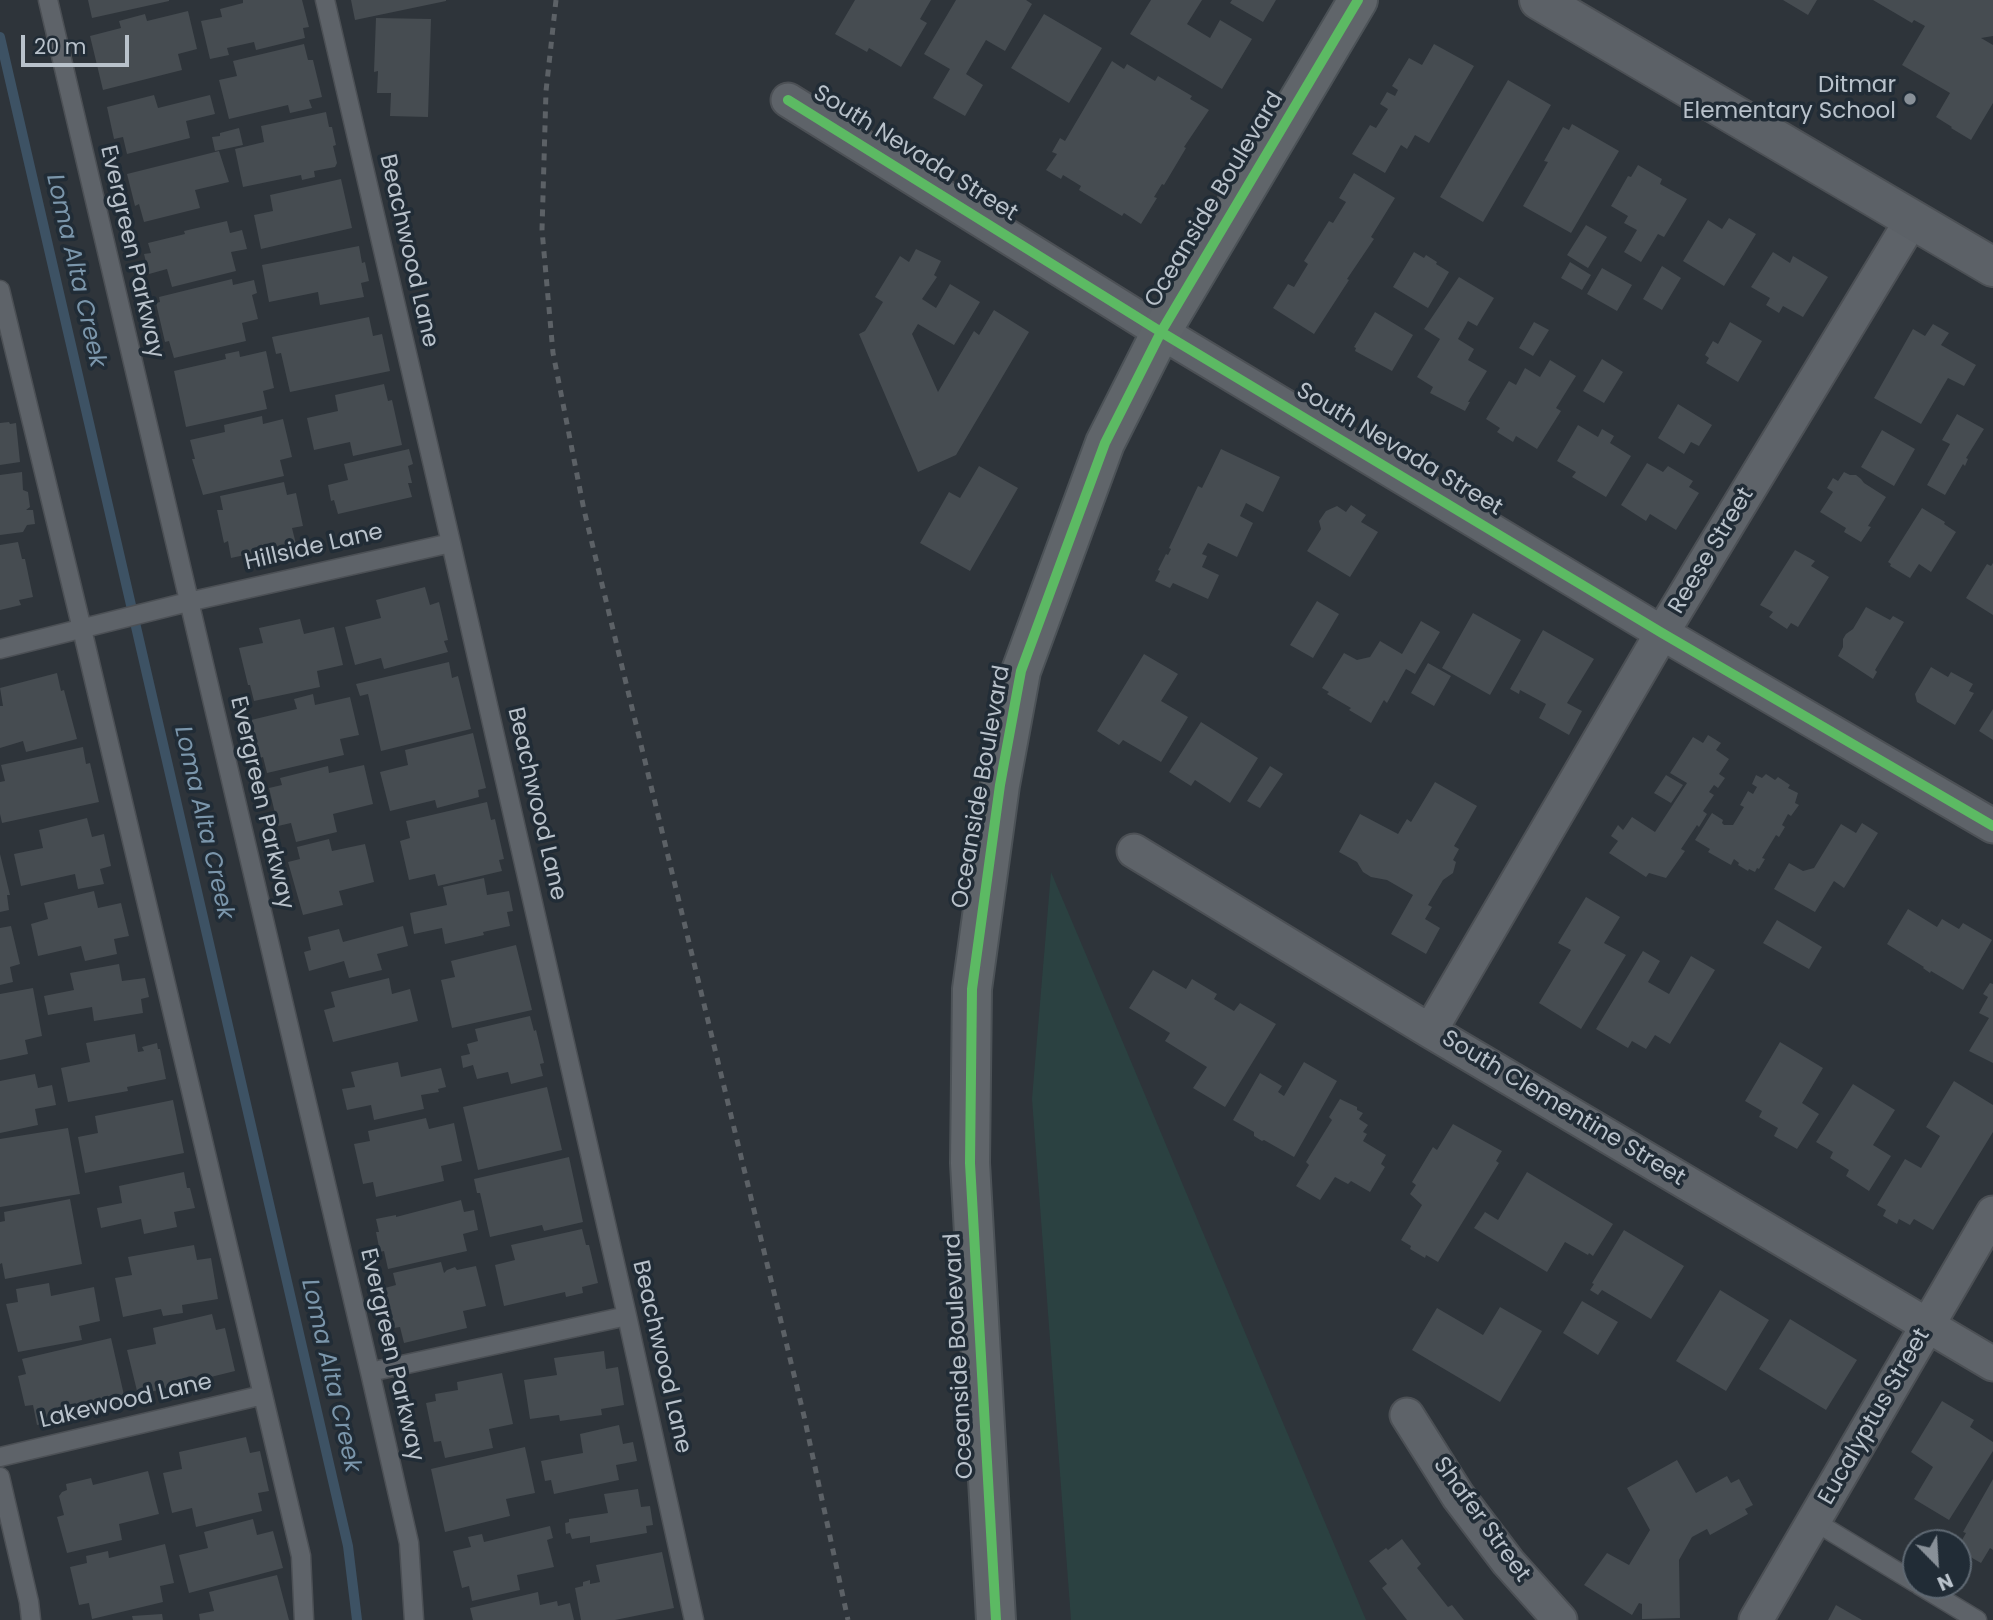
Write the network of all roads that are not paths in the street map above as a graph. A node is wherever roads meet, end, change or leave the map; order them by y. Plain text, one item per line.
1 (48, 0) edge
2 (325, 0) edge
3 (1358, 0) edge
4 (1539, 0) edge
5 (788, 100) dead end
6 (1913, 218) junction
7 (1993, 267) edge
8 (0, 290) edge
9 (1161, 332) junction
10 (451, 543) junction
11 (188, 602) junction
12 (82, 629) junction
13 (1662, 633) junction
14 (0, 649) edge
15 (1993, 827) edge
16 (1134, 851) dead end
17 (1430, 1031) junction
18 (1993, 1213) edge
19 (627, 1316) junction
20 (1928, 1325) junction
21 (1993, 1364) edge
22 (370, 1372) junction
23 (262, 1395) junction
24 (1407, 1415) dead end
25 (0, 1457) edge
26 (0, 1478) edge
27 (1814, 1521) junction
28 (1902, 1574) edge
29 (1943, 1599) edge
30 (31, 1620) edge
31 (304, 1620) edge
32 (414, 1620) edge
33 (694, 1620) edge
34 (996, 1620) edge
35 (1560, 1620) edge
36 (1756, 1620) edge
37 (1977, 1620) edge

1 - 11 lane, Evergreen Parkway
2 - 10 lane, Beachwood Lane
3 - 9 main road, Oceanside Boulevard
4 - 6 street
5 - 9 street, South Nevada Street
6 - 7 street
6 - 13 street, Reese Street
8 - 12 lane
9 - 13 street, South Nevada Street
9 - 34 main road, Oceanside Boulevard
10 - 11 lane, Hillside Lane
10 - 19 lane, Beachwood Lane
11 - 12 lane, Hillside Lane
11 - 22 lane, Evergreen Parkway
12 - 14 lane
12 - 23 lane
13 - 15 street, South Nevada Street
13 - 17 street, Reese Street
16 - 17 street, South Clementine Street
17 - 20 street, South Clementine Street
18 - 20 street, Eucalyptus Street
19 - 22 lane
19 - 33 lane, Beachwood Lane
20 - 21 street, South Clementine Street
20 - 27 street, Eucalyptus Street
22 - 32 lane, Evergreen Parkway
23 - 25 lane, Lakewood Lane
23 - 31 lane
24 - 35 street, Shafer Street
26 - 30 lane
27 - 28 lane
27 - 36 street, Eucalyptus Street
29 - 37 lane

